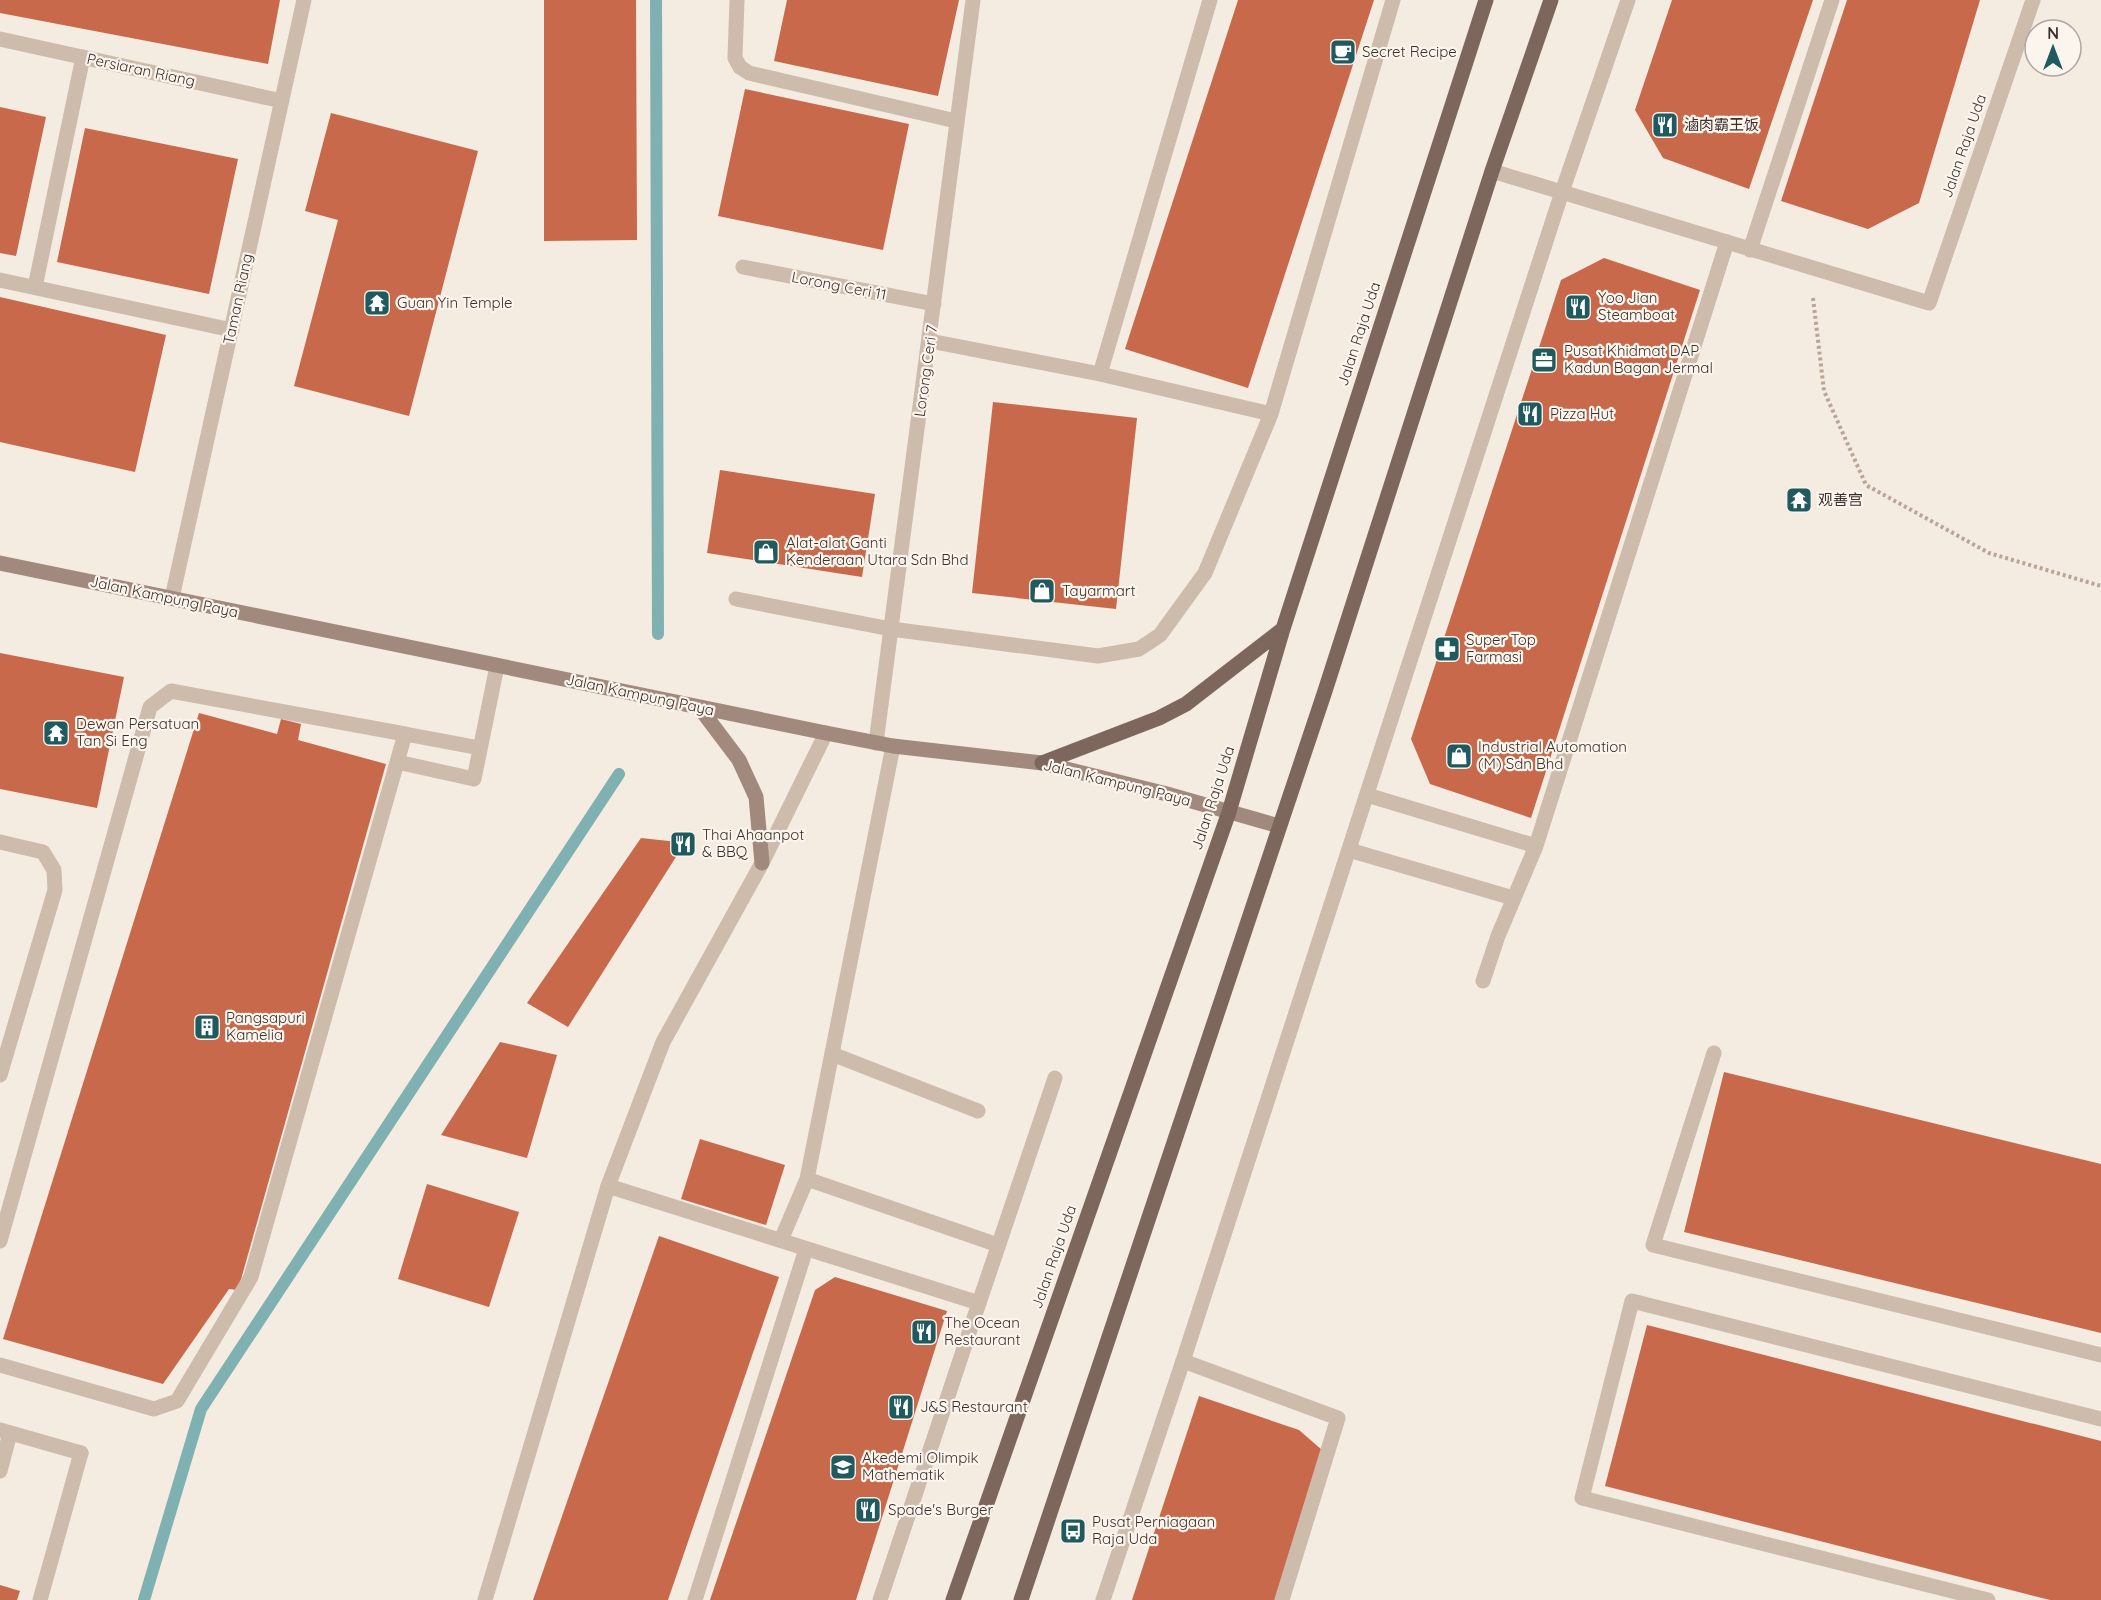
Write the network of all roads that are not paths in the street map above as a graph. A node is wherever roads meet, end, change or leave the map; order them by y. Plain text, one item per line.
1 (304, 0) edge
2 (737, 0) edge
3 (973, 0) edge
4 (1210, 0) edge
5 (1393, 0) edge
6 (1486, 0) edge
7 (1551, 0) edge
8 (1628, 0) edge
9 (1832, 0) edge
10 (2033, 0) edge
11 (0, 39) edge
12 (83, 57) junction
13 (282, 101) junction
14 (956, 121) junction
15 (1492, 171) junction
16 (1562, 192) junction
17 (1728, 242) junction
18 (1750, 250) junction
19 (743, 267) dead end
20 (0, 280) edge
21 (35, 287) junction
22 (934, 304) junction
23 (232, 330) junction
24 (930, 341) junction
25 (1100, 374) junction
26 (1271, 414) junction
27 (0, 563) edge
28 (172, 598) junction
29 (736, 599) dead end
30 (891, 629) junction
31 (1282, 629) junction
32 (497, 666) junction
33 (699, 707) junction
34 (405, 734) junction
35 (826, 734) junction
36 (876, 743) junction
37 (893, 746) junction
38 (480, 748) junction
39 (397, 762) junction
40 (1042, 763) junction
41 (1367, 795) junction
42 (1229, 812) junction
43 (1279, 826) junction
44 (0, 842) edge
45 (1536, 846) junction
46 (1349, 850) junction
47 (762, 863) junction
48 (1514, 898) junction
49 (1483, 981) dead end
50 (1714, 1053) dead end
51 (832, 1054) junction
52 (0, 1075) edge
53 (1055, 1078) dead end
54 (978, 1111) dead end
55 (807, 1179) junction
56 (608, 1186) junction
57 (781, 1240) junction
58 (0, 1241) edge
59 (998, 1245) junction
60 (806, 1249) junction
61 (979, 1303) junction
62 (2101, 1355) edge
63 (1183, 1361) junction
64 (0, 1365) edge
65 (2101, 1419) edge
66 (5, 1431) edge
67 (0, 1470) edge
68 (40, 1600) edge
69 (485, 1600) edge
70 (695, 1600) edge
71 (880, 1600) edge
72 (954, 1600) edge
73 (1021, 1600) edge
74 (1103, 1600) edge
75 (1282, 1600) edge
76 (1988, 1600) edge

1 - 13 street, Taman Riang
2 - 14 street
3 - 14 street, Lorong Ceri 7
4 - 25 street
5 - 26 street
6 - 31 main road, Jalan Raja Uda
7 - 15 main road
8 - 16 street
9 - 18 street
10 - 18 street, Jalan Raja Uda
11 - 12 street, Persiaran Riang
12 - 13 street, Persiaran Riang
12 - 21 street
13 - 23 street, Taman Riang
14 - 22 street, Lorong Ceri 7
15 - 16 street
15 - 43 main road
16 - 17 street
16 - 41 street
17 - 18 street
17 - 45 street
19 - 22 street, Lorong Ceri 11
20 - 21 street
21 - 23 street
22 - 24 street, Lorong Ceri 7
23 - 28 street, Taman Riang
24 - 25 street
24 - 30 street, Lorong Ceri 7
25 - 26 street
26 - 30 street
27 - 28 street, Jalan Kampung Paya
28 - 32 street, Jalan Kampung Paya
29 - 30 street
30 - 36 street, Lorong Ceri 7
31 - 40 main road
31 - 42 main road, Jalan Raja Uda
32 - 33 street, Jalan Kampung Paya
32 - 38 street
33 - 35 street, Jalan Kampung Paya
33 - 47 street
34 - 38 street
34 - 39 street
34 - 58 street
35 - 36 street, Jalan Kampung Paya
35 - 47 street
36 - 37 street, Jalan Kampung Paya
37 - 40 street, Jalan Kampung Paya
37 - 51 street
38 - 39 street
39 - 64 street
40 - 42 street, Jalan Kampung Paya
41 - 45 street
41 - 46 street
42 - 43 street, Jalan Kampung Paya
42 - 72 main road, Jalan Raja Uda
43 - 73 main road
44 - 52 street
45 - 48 street
46 - 48 street
46 - 63 street
47 - 56 street
48 - 49 street
50 - 62 street
51 - 54 street
51 - 55 street
53 - 59 street
55 - 57 street
55 - 59 street
56 - 57 street
56 - 69 street
57 - 60 street
59 - 61 street
60 - 61 street
60 - 70 street
61 - 71 street
63 - 74 street
63 - 75 street
65 - 76 street
66 - 67 street
66 - 68 street

